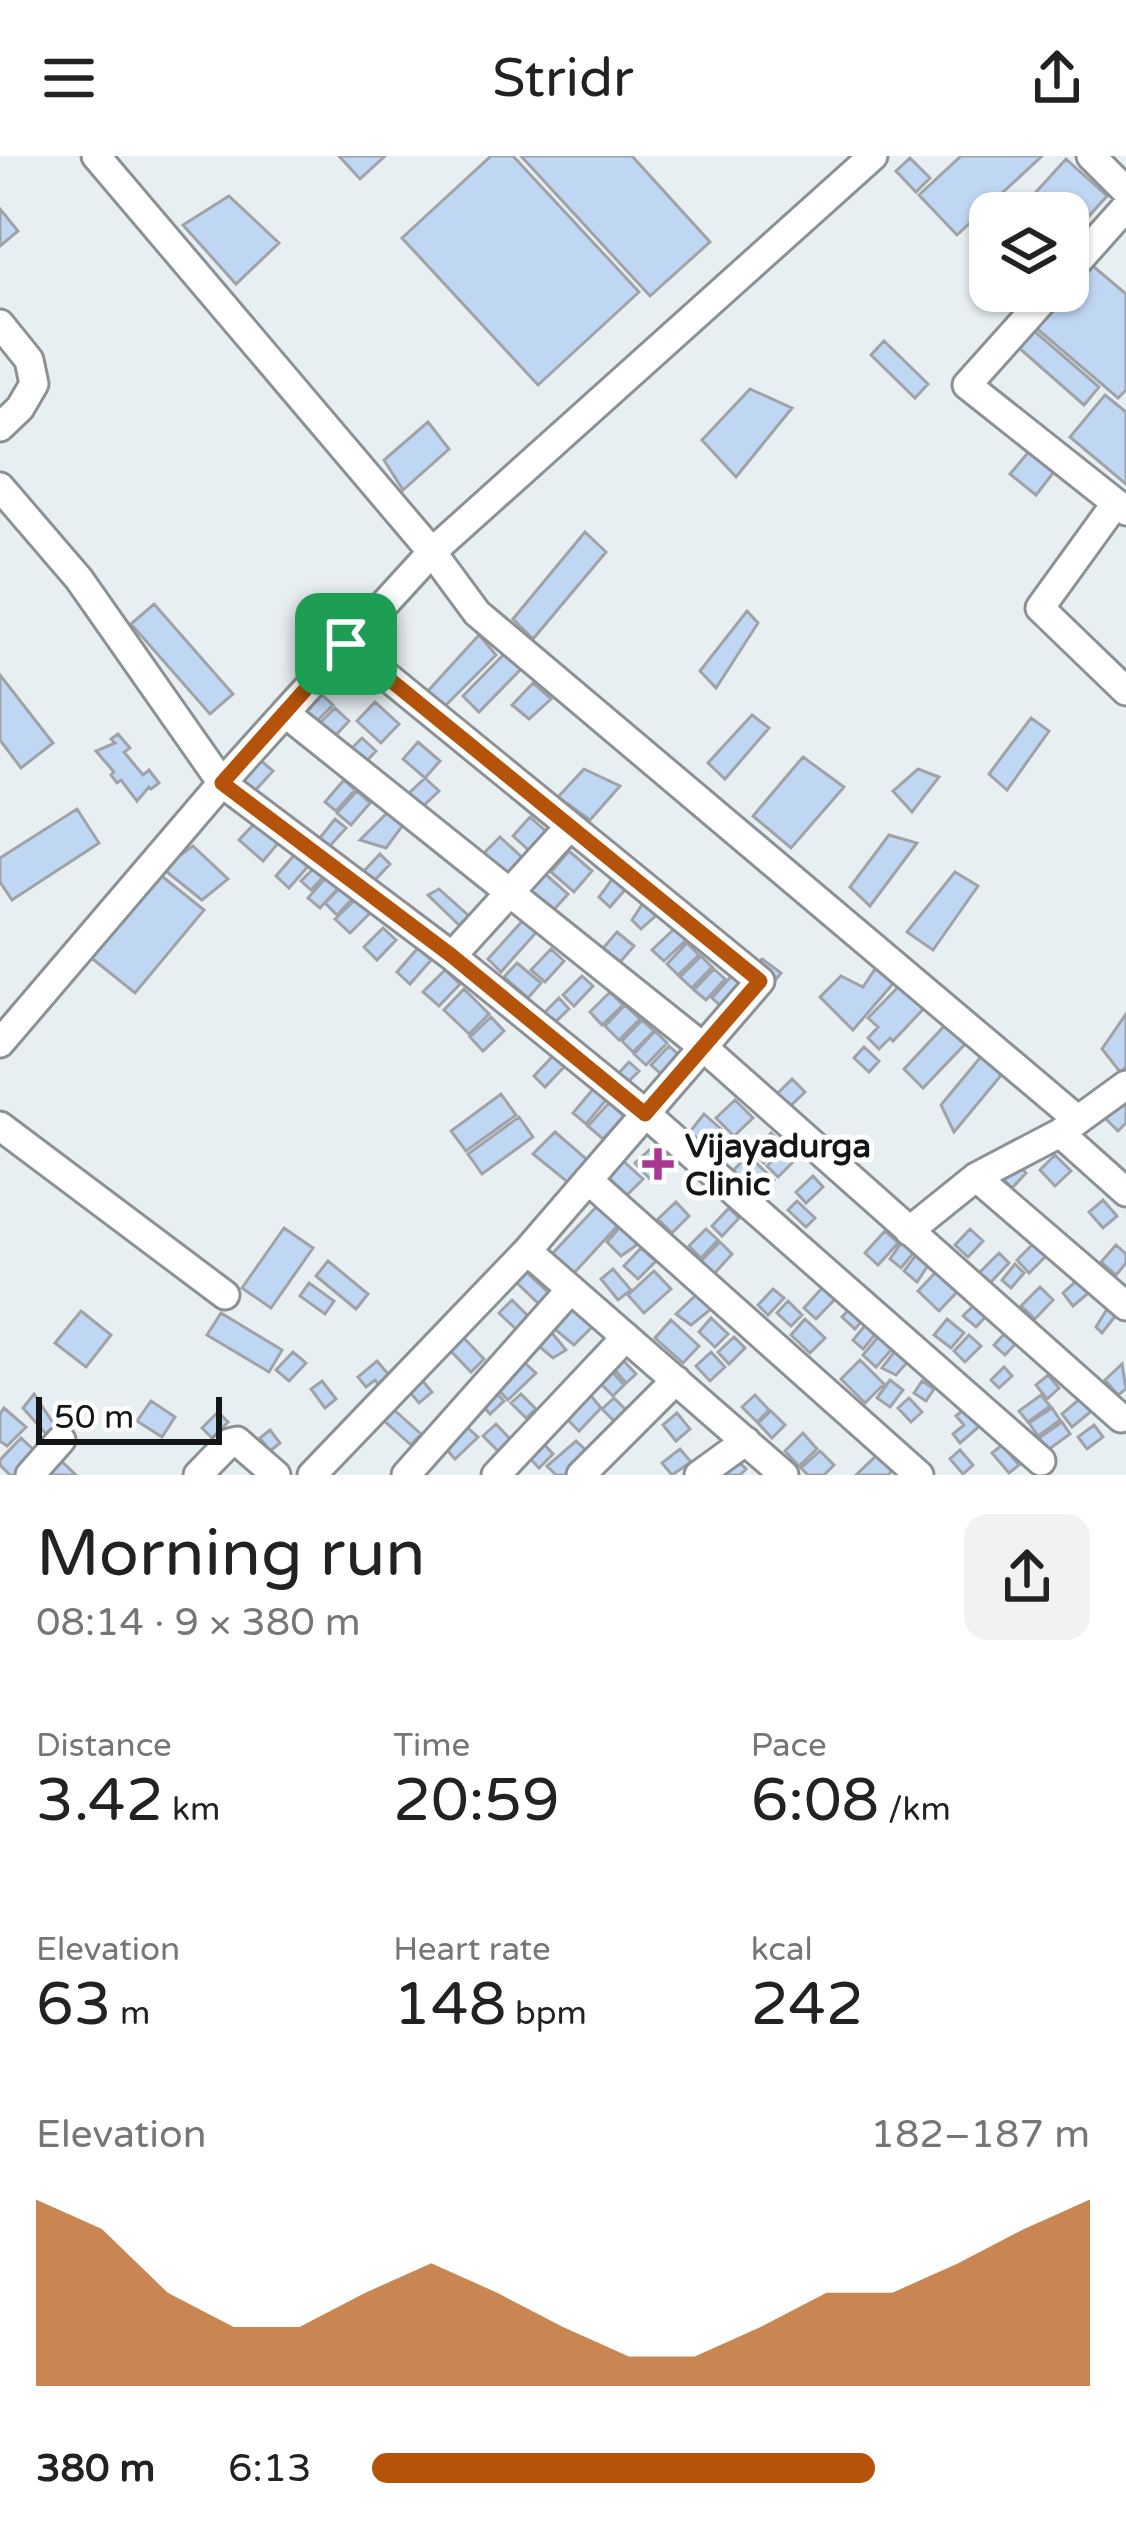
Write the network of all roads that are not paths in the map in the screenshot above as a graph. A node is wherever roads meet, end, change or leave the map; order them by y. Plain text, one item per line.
1 (95, 156) edge
2 (873, 156) edge
3 (1091, 156) edge
4 (1126, 191) edge
5 (1126, 207) edge
6 (1089, 248) edge
7 (1032, 312) edge
8 (0, 324) edge
9 (0, 427) edge
10 (0, 487) edge
11 (1121, 507) edge
12 (432, 551) junction
13 (346, 644) junction
14 (1126, 691) edge
15 (285, 713) junction
16 (222, 783) junction
17 (570, 826) junction
18 (510, 892) junction
19 (452, 956) junction
20 (0, 1042) edge
21 (704, 1047) junction
22 (1126, 1085) edge
23 (645, 1114) junction
24 (0, 1126) edge
25 (1069, 1127) junction
26 (976, 1177) junction
27 (588, 1180) junction
28 (1126, 1192) edge
29 (909, 1232) junction
30 (527, 1251) junction
31 (572, 1289) junction
32 (224, 1295) dead end
33 (1126, 1306) edge
34 (626, 1337) junction
35 (676, 1380) junction
36 (1121, 1418) dead end
37 (61, 1440) dead end
38 (746, 1441) junction
39 (1041, 1461) dead end
40 (30, 1475) edge
41 (198, 1475) edge
42 (277, 1475) edge
43 (312, 1475) edge
44 (406, 1475) edge
45 (496, 1475) edge
46 (581, 1475) edge
47 (699, 1475) edge
48 (784, 1475) edge
49 (919, 1475) edge

1 - 12 street
2 - 12 street
3 - 4 street
5 - 6 street
7 - 11 street
8 - 9 street
10 - 16 street
11 - 14 street
12 - 13 street
12 - 25 street
13 - 15 street
13 - 17 street
15 - 16 street
15 - 18 street
16 - 19 street
16 - 20 street
17 - 18 street
17 - 21 street
18 - 19 street
18 - 21 street
19 - 23 street
21 - 23 street
21 - 29 street
22 - 25 street
23 - 27 street
23 - 39 street
24 - 32 street
25 - 26 street
25 - 28 street
26 - 29 street
26 - 33 street
27 - 30 street
27 - 49 street
29 - 36 street
30 - 31 street
30 - 43 street
31 - 34 street
31 - 44 street
34 - 35 street
34 - 45 street
35 - 38 street
35 - 46 street
37 - 40 street
38 - 47 street
38 - 48 street
41 - 42 street

